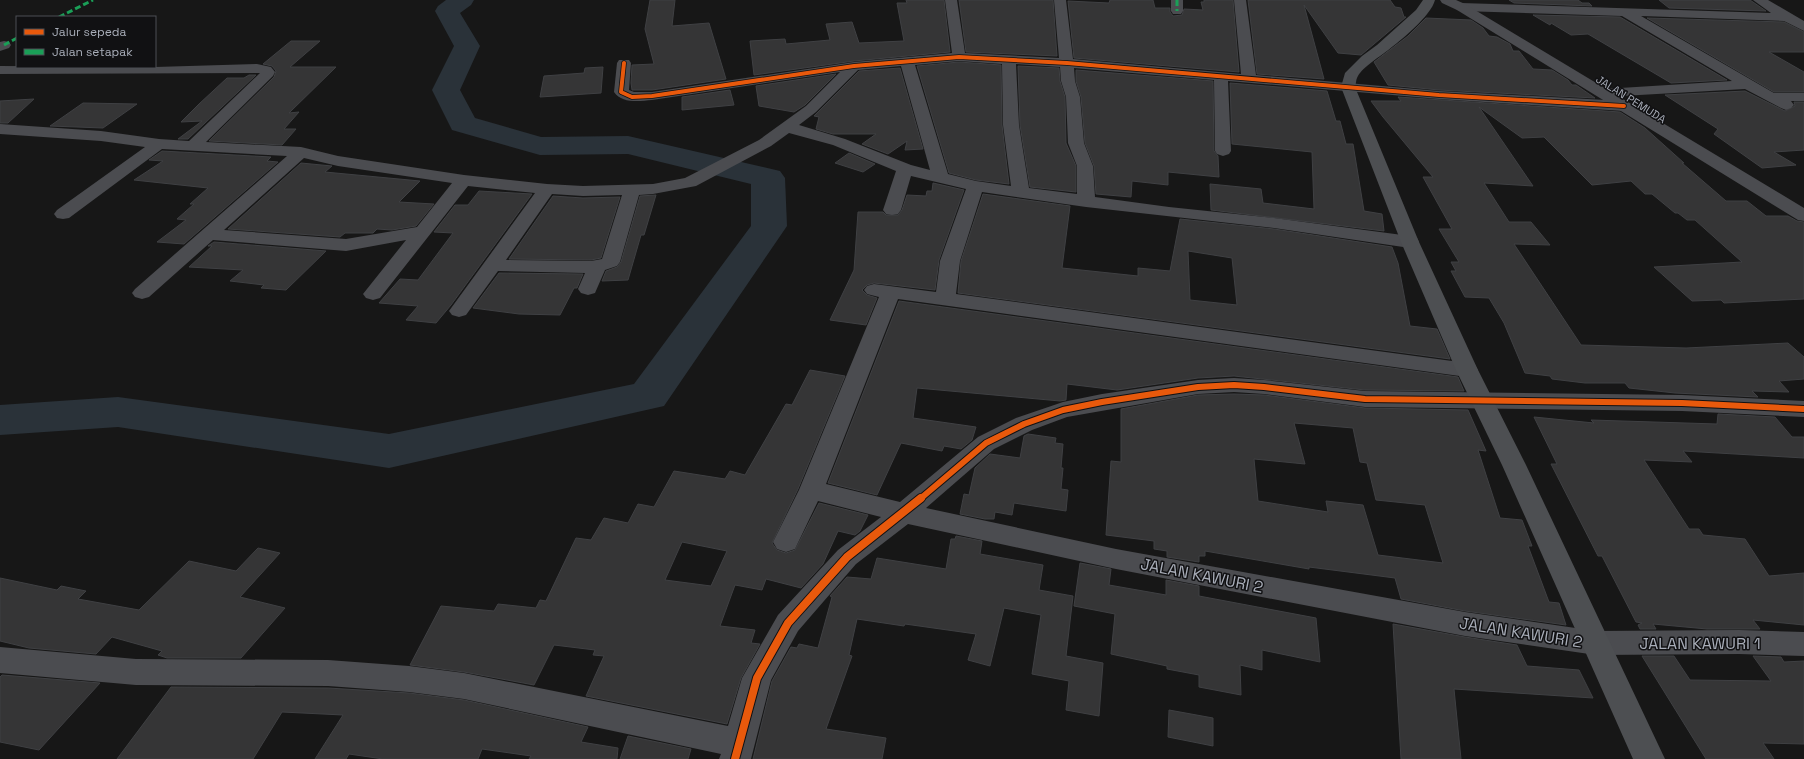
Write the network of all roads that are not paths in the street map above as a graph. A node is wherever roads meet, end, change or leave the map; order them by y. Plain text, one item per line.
1 (951, 0) edge
2 (1060, 0) edge
3 (1240, 0) edge
4 (1429, 0) edge
5 (1446, 0) edge
6 (1608, 0) edge
7 (1759, 0) edge
8 (1461, 7) junction
9 (1624, 12) junction
10 (1788, 17) junction
11 (1804, 27) edge
12 (959, 57) junction
13 (1009, 59) junction
14 (907, 61) junction
15 (624, 63) dead end
16 (1067, 63) junction
17 (854, 66) junction
18 (0, 70) edge
19 (1221, 76) junction
20 (1249, 78) junction
21 (1748, 84) junction
22 (1348, 87) junction
23 (1604, 93) junction
24 (1772, 97) junction
25 (1804, 97) edge
26 (1786, 105) dead end
27 (1624, 106) junction
28 (787, 127) junction
29 (0, 129) edge
30 (159, 144) junction
31 (193, 146) junction
32 (1223, 151) dead end
33 (301, 152) junction
34 (905, 170) junction
35 (940, 177) junction
36 (464, 180) junction
37 (976, 186) junction
38 (547, 189) junction
39 (632, 190) junction
40 (1021, 192) junction
41 (1086, 202) junction
42 (892, 210) dead end
43 (63, 214) dead end
44 (1804, 216) edge
45 (422, 232) junction
46 (207, 234) junction
47 (1410, 242) junction
48 (492, 265) junction
49 (597, 266) junction
50 (588, 289) dead end
51 (142, 293) dead end
52 (373, 294) dead end
53 (945, 299) junction
54 (459, 310) dead end
55 (1467, 370) junction
56 (1483, 401) junction
57 (1804, 409) edge
58 (811, 490) junction
59 (904, 513) junction
60 (786, 542) dead end
61 (1596, 643) junction
62 (1804, 644) edge
63 (0, 660) edge
64 (737, 751) edge
65 (1649, 759) edge

1 - 12 street
2 - 16 street
3 - 20 street
4 - 22 main road
5 - 8 street, JALAN PEMUDA
6 - 9 street
7 - 10 street
8 - 9 street
8 - 23 street, JALAN PEMUDA
9 - 10 street
9 - 21 street
10 - 11 street
12 - 13 street
12 - 14 street
13 - 16 street
13 - 40 street
14 - 17 street
14 - 35 street
15 - 17 street
16 - 19 street
16 - 41 street
17 - 28 street
18 - 31 street
19 - 20 street
19 - 32 street
20 - 22 street
21 - 23 street
21 - 24 street
22 - 27 street
22 - 47 main road
23 - 27 street, JALAN PEMUDA
24 - 25 street
24 - 26 street
27 - 44 street, JALAN PEMUDA
28 - 34 street
28 - 39 street
29 - 30 street
30 - 31 street
30 - 43 street
31 - 33 street
33 - 36 street
33 - 46 street
34 - 35 street
34 - 42 street
35 - 37 street
36 - 38 street
36 - 45 street
37 - 40 street
37 - 53 street
38 - 39 street
38 - 48 street
39 - 49 street
40 - 41 street
41 - 47 street
45 - 46 street
45 - 52 street
46 - 51 street
47 - 55 main road
48 - 49 street
48 - 54 street
49 - 50 street
53 - 55 street
53 - 58 street
55 - 56 main road
56 - 57 street
56 - 59 street
56 - 61 main road
58 - 59 street, JALAN KAWURI 2
58 - 60 street
59 - 61 street, JALAN KAWURI 2
59 - 64 street
61 - 62 street, JALAN KAWURI 1
61 - 65 main road
63 - 64 street

